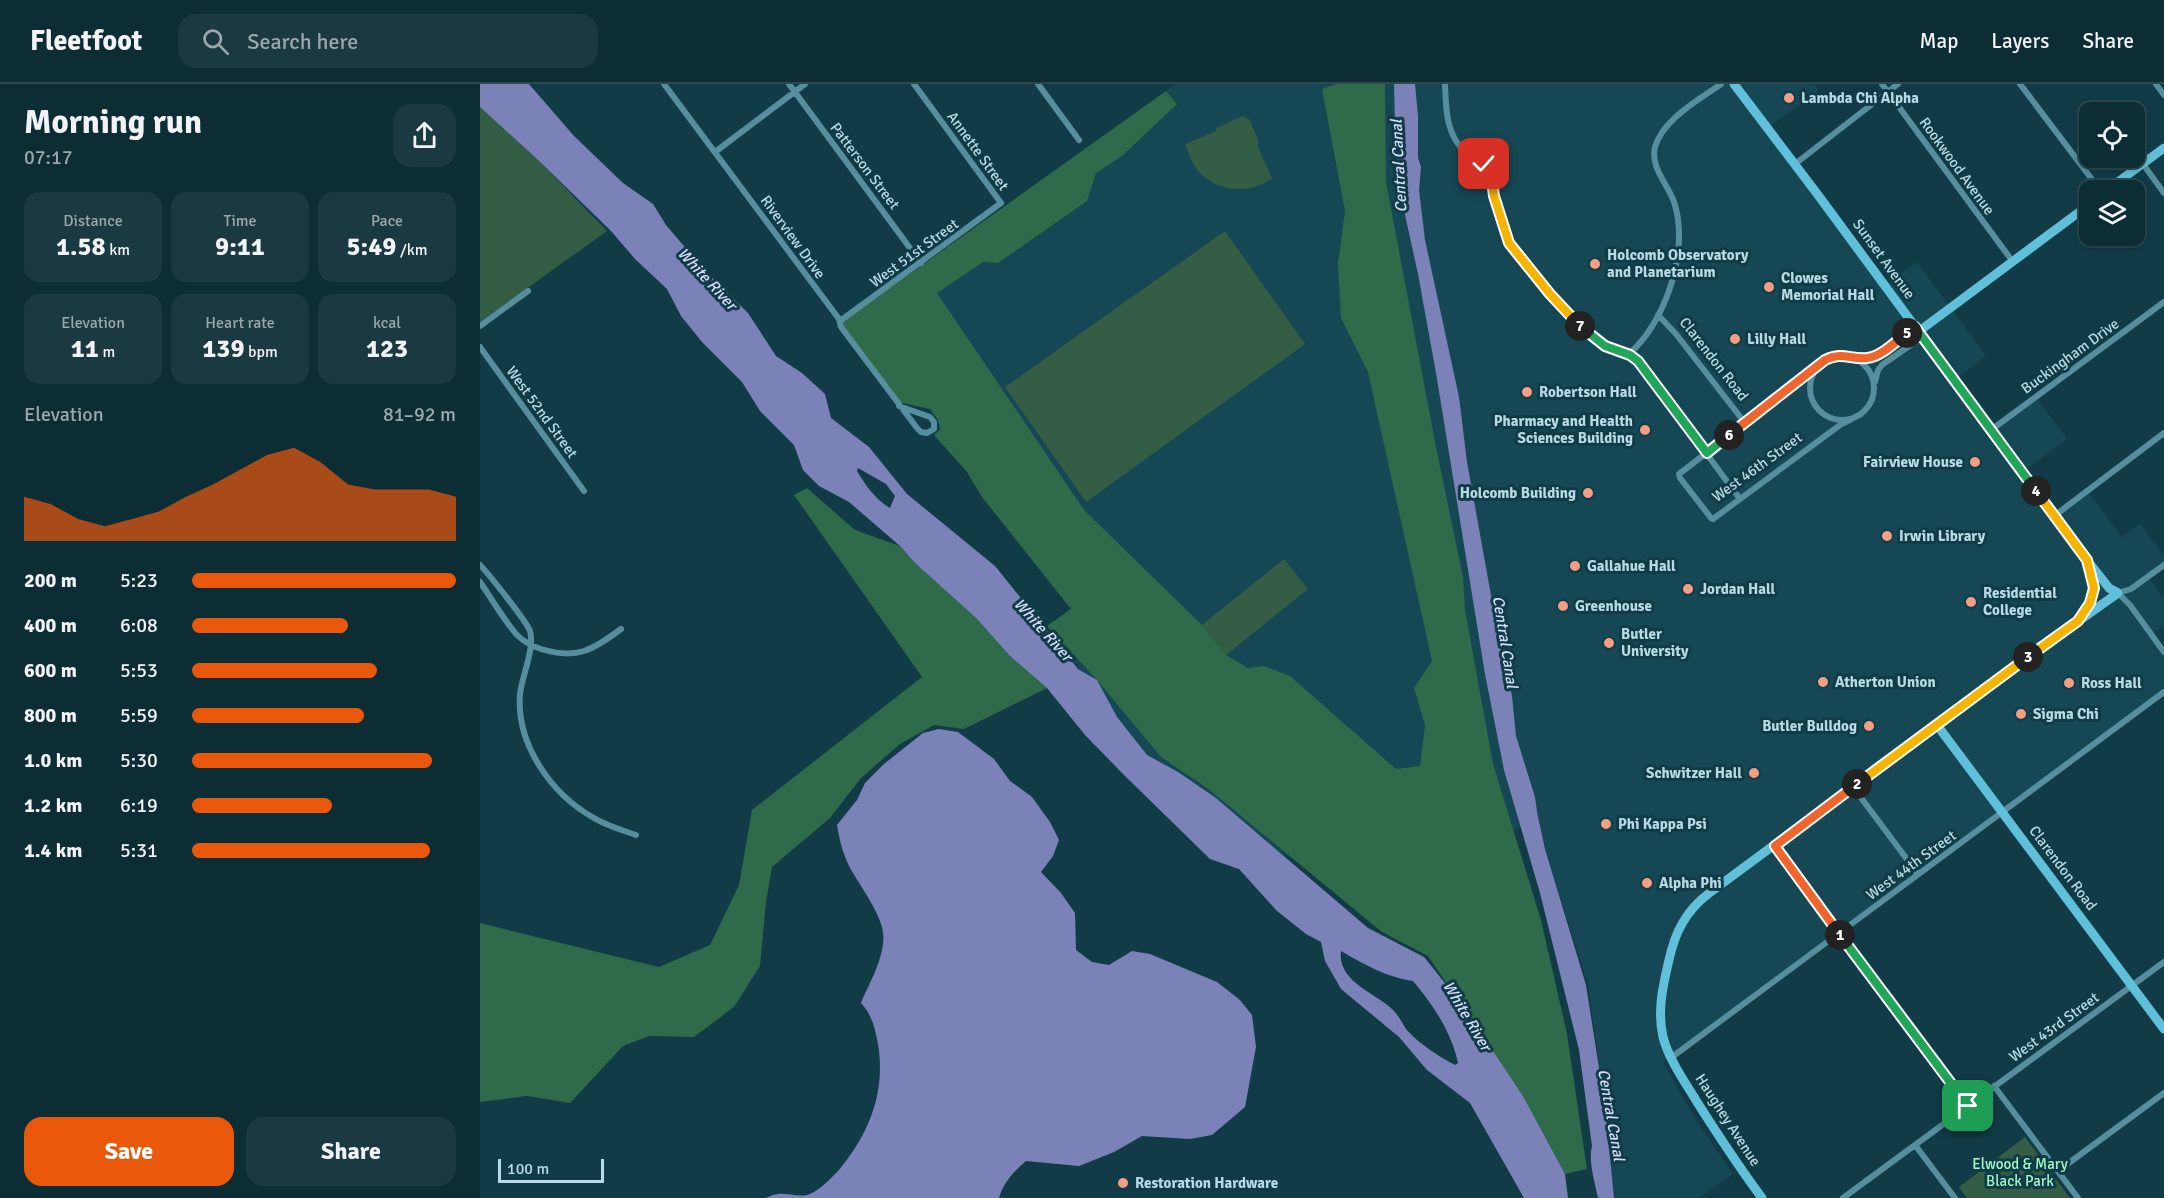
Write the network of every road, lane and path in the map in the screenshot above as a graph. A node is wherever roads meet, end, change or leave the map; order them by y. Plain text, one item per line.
1 (664, 84) edge
2 (789, 84) edge
3 (805, 84) edge
4 (914, 84) edge
5 (1038, 84) edge
6 (1445, 84) edge
7 (1721, 84) edge
8 (1734, 84) edge
9 (1882, 84) edge
10 (1898, 84) edge
11 (2020, 84) edge
12 (2156, 84) edge
13 (795, 92) junction
14 (1887, 92) junction
15 (2164, 94) edge
16 (1079, 140) dead end
17 (2164, 148) edge
18 (715, 152) junction
19 (2145, 162) edge
20 (1795, 164) junction
21 (2145, 167) edge
22 (2137, 168) edge
23 (2092, 180) edge
24 (2121, 180) edge
25 (2164, 193) edge
26 (1001, 203) joint
27 (2079, 212) edge
28 (2013, 262) junction
29 (921, 263) junction
30 (528, 291) dead end
31 (2164, 302) edge
32 (1658, 315) junction
33 (840, 321) junction
34 (480, 326) edge
35 (1919, 332) junction
36 (480, 346) edge
37 (1629, 354) junction
38 (1854, 357) junction
39 (1815, 370) junction
40 (1875, 383) junction
41 (899, 406) junction
42 (1861, 414) junction
43 (1745, 423) junction
44 (1991, 430) junction
45 (2164, 433) edge
46 (1707, 453) junction
47 (584, 491) dead end
48 (1740, 499) junction
49 (2054, 516) junction
50 (2087, 560) junction
51 (480, 565) edge
52 (2164, 565) edge
53 (480, 582) edge
54 (2118, 593) junction
55 (2078, 621) junction
56 (621, 629) dead end
57 (530, 645) junction
58 (2164, 652) edge
59 (2164, 692) edge
60 (1937, 725) junction
61 (1853, 787) junction
62 (2002, 812) junction
63 (636, 835) dead end
64 (1775, 846) junction
65 (1918, 874) junction
66 (1838, 933) junction
67 (2164, 962) edge
68 (2133, 986) junction
69 (2164, 1029) edge
70 (1672, 1057) junction
71 (1995, 1086) junction
72 (2164, 1093) edge
73 (1968, 1106) junction
74 (1915, 1145) junction
75 (2058, 1171) junction
76 (1762, 1198) edge
77 (1843, 1198) edge
78 (1955, 1198) edge
79 (2078, 1198) edge

1 - 18 street, Riverview Drive
2 - 13 street, Patterson Street
3 - 13 street
4 - 26 street, Annette Street
5 - 16 street
6 - 37 street
7 - 32 street
8 - 20 street, Sunset Avenue
9 - 14 street, Rookwood Avenue
10 - 14 street
11 - 23 street
12 - 15 street
13 - 18 street
13 - 29 street, Patterson Street
14 - 20 street
14 - 28 street, Rookwood Avenue
17 - 19 street
18 - 33 street, Riverview Drive
20 - 35 street, Sunset Avenue
21 - 25 street
22 - 24 street
26 - 29 street, West 51st Street
27 - 28 street, West 46th Street
28 - 35 street, West 46th Street
29 - 33 street, West 51st Street
30 - 34 street
31 - 44 street, Buckingham Drive
32 - 37 street
32 - 43 street, Clarendon Road
33 - 41 street, Riverview Drive
35 - 38 street, West 46th Street
35 - 40 street, West 46th Street
35 - 44 street, Sunset Avenue
36 - 47 street, West 52nd Street
37 - 46 street
38 - 39 street, West 46th Street
38 - 40 street
39 - 42 street
39 - 43 street, West 46th Street
40 - 42 street, West 46th Street
41 - 41 street, Riverview Drive
42 - 48 street, West 46th Street
43 - 46 street, West 46th Street
44 - 49 street, Sunset Avenue
45 - 49 street
46 - 48 street
46 - 48 street, West 46th Street
49 - 50 street, Sunset Avenue
50 - 54 street, Sunset Avenue
50 - 55 street
51 - 57 street
52 - 54 street
53 - 57 street
54 - 55 street, Haughey Avenue
54 - 58 street, Sunset Avenue
55 - 60 street, Haughey Avenue
56 - 57 street
57 - 63 street
59 - 62 street, West 44th Street
60 - 61 street, Haughey Avenue
60 - 62 street, Clarendon Road
61 - 64 street, Haughey Avenue
61 - 65 street
62 - 65 street, West 44th Street
62 - 68 street, Clarendon Road
64 - 66 street
64 - 70 street, Haughey Avenue
65 - 66 street, West 44th Street
66 - 70 street, West 44th Street
66 - 73 street
67 - 68 street, West 43rd Street
68 - 69 street, Clarendon Road
68 - 71 street, West 43rd Street
70 - 76 street, Haughey Avenue
71 - 73 street, West 43rd Street
71 - 75 street
72 - 75 street
73 - 74 street, West 43rd Street
74 - 77 street, West 43rd Street
74 - 78 street
75 - 79 street

